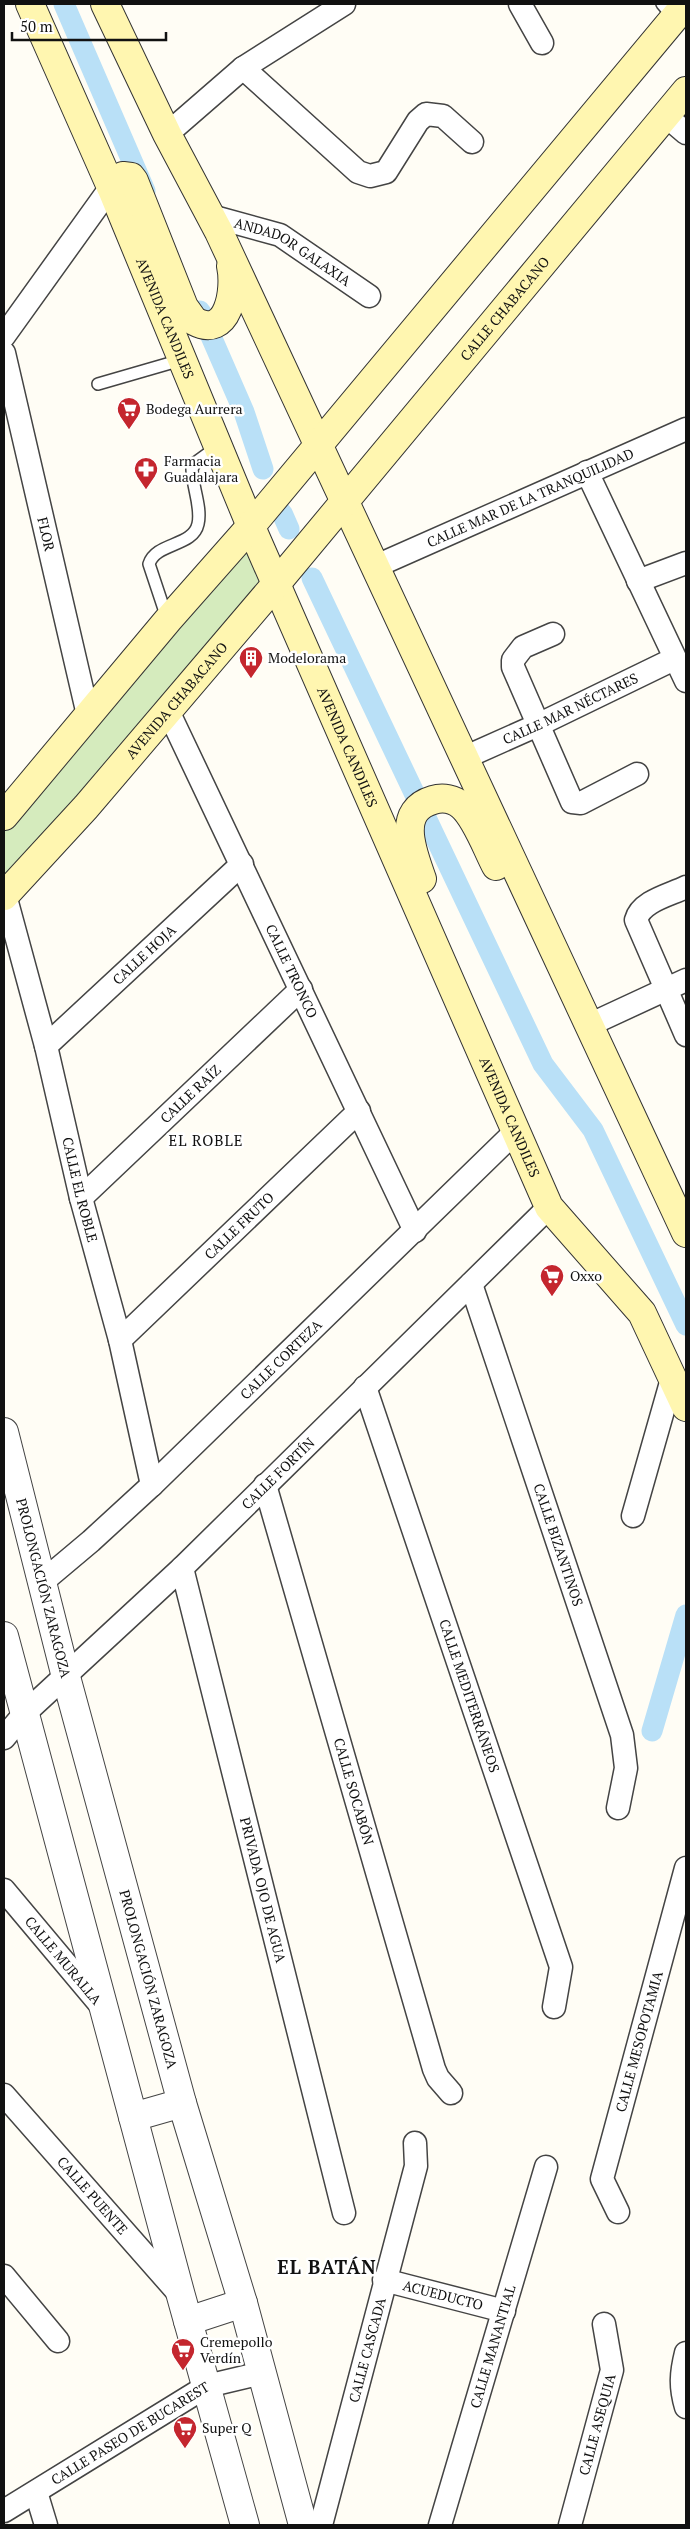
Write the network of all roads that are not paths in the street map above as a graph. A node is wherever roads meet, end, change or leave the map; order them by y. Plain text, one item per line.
1 (30, 4) edge
2 (105, 4) edge
3 (344, 4) edge
4 (520, 4) edge
5 (674, 9) edge
6 (542, 42) dead end
7 (243, 68) junction
8 (686, 91) edge
9 (666, 116) junction
10 (686, 133) edge
11 (167, 134) junction
12 (472, 142) dead end
13 (111, 187) junction
14 (211, 216) junction
15 (229, 255) junction
16 (369, 296) dead end
17 (4, 336) edge
18 (4, 353) edge
19 (181, 360) junction
20 (98, 384) dead end
21 (686, 429) edge
22 (319, 444) junction
23 (217, 447) junction
24 (587, 472) junction
25 (345, 500) junction
26 (251, 526) junction
27 (686, 563) edge
28 (374, 567) junction
29 (638, 581) junction
30 (276, 584) junction
31 (168, 620) junction
32 (553, 634) dead end
33 (674, 659) junction
34 (686, 681) edge
35 (168, 711) junction
36 (88, 715) junction
37 (540, 724) junction
38 (466, 757) junction
39 (637, 774) dead end
40 (4, 816) edge
41 (242, 864) junction
42 (686, 888) edge
43 (4, 895) edge
44 (528, 897) junction
45 (433, 943) junction
46 (686, 980) edge
47 (301, 989) junction
48 (664, 989) junction
49 (589, 1024) junction
50 (686, 1035) edge
51 (46, 1046) junction
52 (359, 1111) junction
53 (515, 1132) junction
54 (81, 1198) junction
55 (549, 1207) junction
56 (415, 1231) junction
57 (686, 1234) edge
58 (471, 1284) junction
59 (120, 1340) junction
60 (672, 1379) junction
61 (365, 1387) junction
62 (686, 1407) edge
63 (4, 1432) edge
64 (152, 1484) junction
65 (265, 1485) junction
66 (633, 1516) dead end
67 (182, 1568) junction
68 (41, 1583) junction
69 (4, 1636) edge
70 (66, 1677) junction
71 (24, 1714) junction
72 (4, 1738) edge
73 (618, 1808) dead end
74 (686, 1868) edge
75 (4, 1890) edge
76 (554, 2007) dead end
77 (104, 2009) junction
78 (451, 2093) dead end
79 (4, 2095) edge
80 (182, 2103) junction
81 (133, 2117) junction
82 (415, 2143) dead end
83 (546, 2167) dead end
84 (344, 2212) dead end
85 (618, 2212) dead end
86 (4, 2276) edge
87 (384, 2280) junction
88 (243, 2304) junction
89 (185, 2309) junction
90 (504, 2311) junction
91 (604, 2324) dead end
92 (58, 2341) dead end
93 (686, 2353) edge
94 (262, 2372) junction
95 (207, 2386) junction
96 (686, 2407) edge
97 (36, 2492) junction
98 (4, 2510) edge
99 (46, 2525) edge
100 (245, 2525) edge
101 (303, 2525) edge
102 (320, 2525) edge
103 (440, 2525) edge
104 (570, 2525) edge

1 - 13 main road, AVENIDA CANDILES
2 - 11 main road
3 - 7 street
4 - 6 street
5 - 22 main road
7 - 11 street
7 - 12 street
8 - 9 main road
9 - 10 street
9 - 25 main road, CALLE CHABACANO
11 - 14 main road
13 - 15 main road
13 - 17 street
13 - 19 main road, AVENIDA CANDILES
14 - 15 main road
14 - 16 street, ANDADOR GALAXIA
15 - 22 main road
18 - 36 street, FLOR
19 - 20 lane
19 - 23 main road, AVENIDA CANDILES
21 - 24 street, CALLE MAR DE LA TRANQUILIDAD
22 - 25 main road
22 - 26 main road
23 - 26 main road, AVENIDA CANDILES
23 - 31 lane
24 - 28 street, CALLE MAR DE LA TRANQUILIDAD
24 - 29 street
25 - 28 main road
25 - 30 main road, AVENIDA CHABACANO
26 - 30 main road, AVENIDA CANDILES
26 - 31 main road
27 - 29 street
28 - 38 main road
29 - 33 street
30 - 35 main road, AVENIDA CHABACANO
30 - 45 main road, AVENIDA CANDILES
31 - 36 main road
32 - 37 street
33 - 34 street
33 - 37 street, CALLE MAR NÉCTARES
35 - 41 street, CALLE TRONCO
35 - 43 main road, AVENIDA CHABACANO
36 - 40 main road
37 - 38 street, CALLE MAR NÉCTARES
37 - 39 street
38 - 44 main road
41 - 47 street, CALLE TRONCO
41 - 51 street, CALLE HOJA
42 - 48 street
43 - 51 street, CALLE EL ROBLE
44 - 45 main road
44 - 49 main road
45 - 53 main road, AVENIDA CANDILES
46 - 48 street
47 - 52 street, CALLE TRONCO
47 - 54 street, CALLE RAÍZ
48 - 49 street
48 - 50 street
49 - 57 main road
51 - 54 street, CALLE EL ROBLE
52 - 56 street, CALLE TRONCO
52 - 59 street, CALLE FRUTO
53 - 55 main road, AVENIDA CANDILES
53 - 56 street, CALLE CORTEZA
54 - 59 street, CALLE EL ROBLE
55 - 58 street, CALLE FORTÍN
55 - 60 main road, AVENIDA CANDILES
56 - 64 street, CALLE CORTEZA
58 - 61 street, CALLE FORTÍN
58 - 73 street, CALLE BIZANTINOS
59 - 64 street, CALLE EL ROBLE
60 - 62 main road, AVENIDA CANDILES
60 - 66 street
61 - 65 street, CALLE FORTÍN
61 - 76 street, CALLE MEDITERRÁNEOS
63 - 68 street, PROLONGACIÓN ZARAGOZA
64 - 68 street, CALLE CORTEZA
65 - 67 street, CALLE FORTÍN
65 - 78 street, CALLE SOCABÓN
67 - 70 street, CALLE FORTÍN
67 - 84 street, PRIVADA OJO DE AGUA
68 - 70 street, PROLONGACIÓN ZARAGOZA
69 - 71 street
70 - 71 street, CALLE FORTÍN
70 - 80 street, PROLONGACIÓN ZARAGOZA
71 - 72 street, CALLE FORTÍN
71 - 77 street
74 - 85 street, CALLE MESOPOTAMIA
75 - 77 street, CALLE MURALLA
77 - 81 street
79 - 89 street, CALLE PUENTE
80 - 81 street
80 - 88 street, PROLONGACIÓN ZARAGOZA
81 - 89 street
82 - 87 street, CALLE CASCADA
83 - 90 street, CALLE MANANTIAL
86 - 92 street
87 - 90 street, ACUEDUCTO
87 - 102 street, CALLE CASCADA
88 - 89 street
88 - 94 street, PROLONGACIÓN ZARAGOZA
89 - 95 street
90 - 103 street, CALLE MANANTIAL
91 - 104 street, CALLE ASEQUIA
93 - 96 street
94 - 95 street, CALLE PASEO DE BUCAREST
94 - 101 street, PROLONGACIÓN ZARAGOZA
95 - 97 street, CALLE PASEO DE BUCAREST
95 - 100 street
97 - 98 street, CALLE PASEO DE BUCAREST
97 - 99 street

